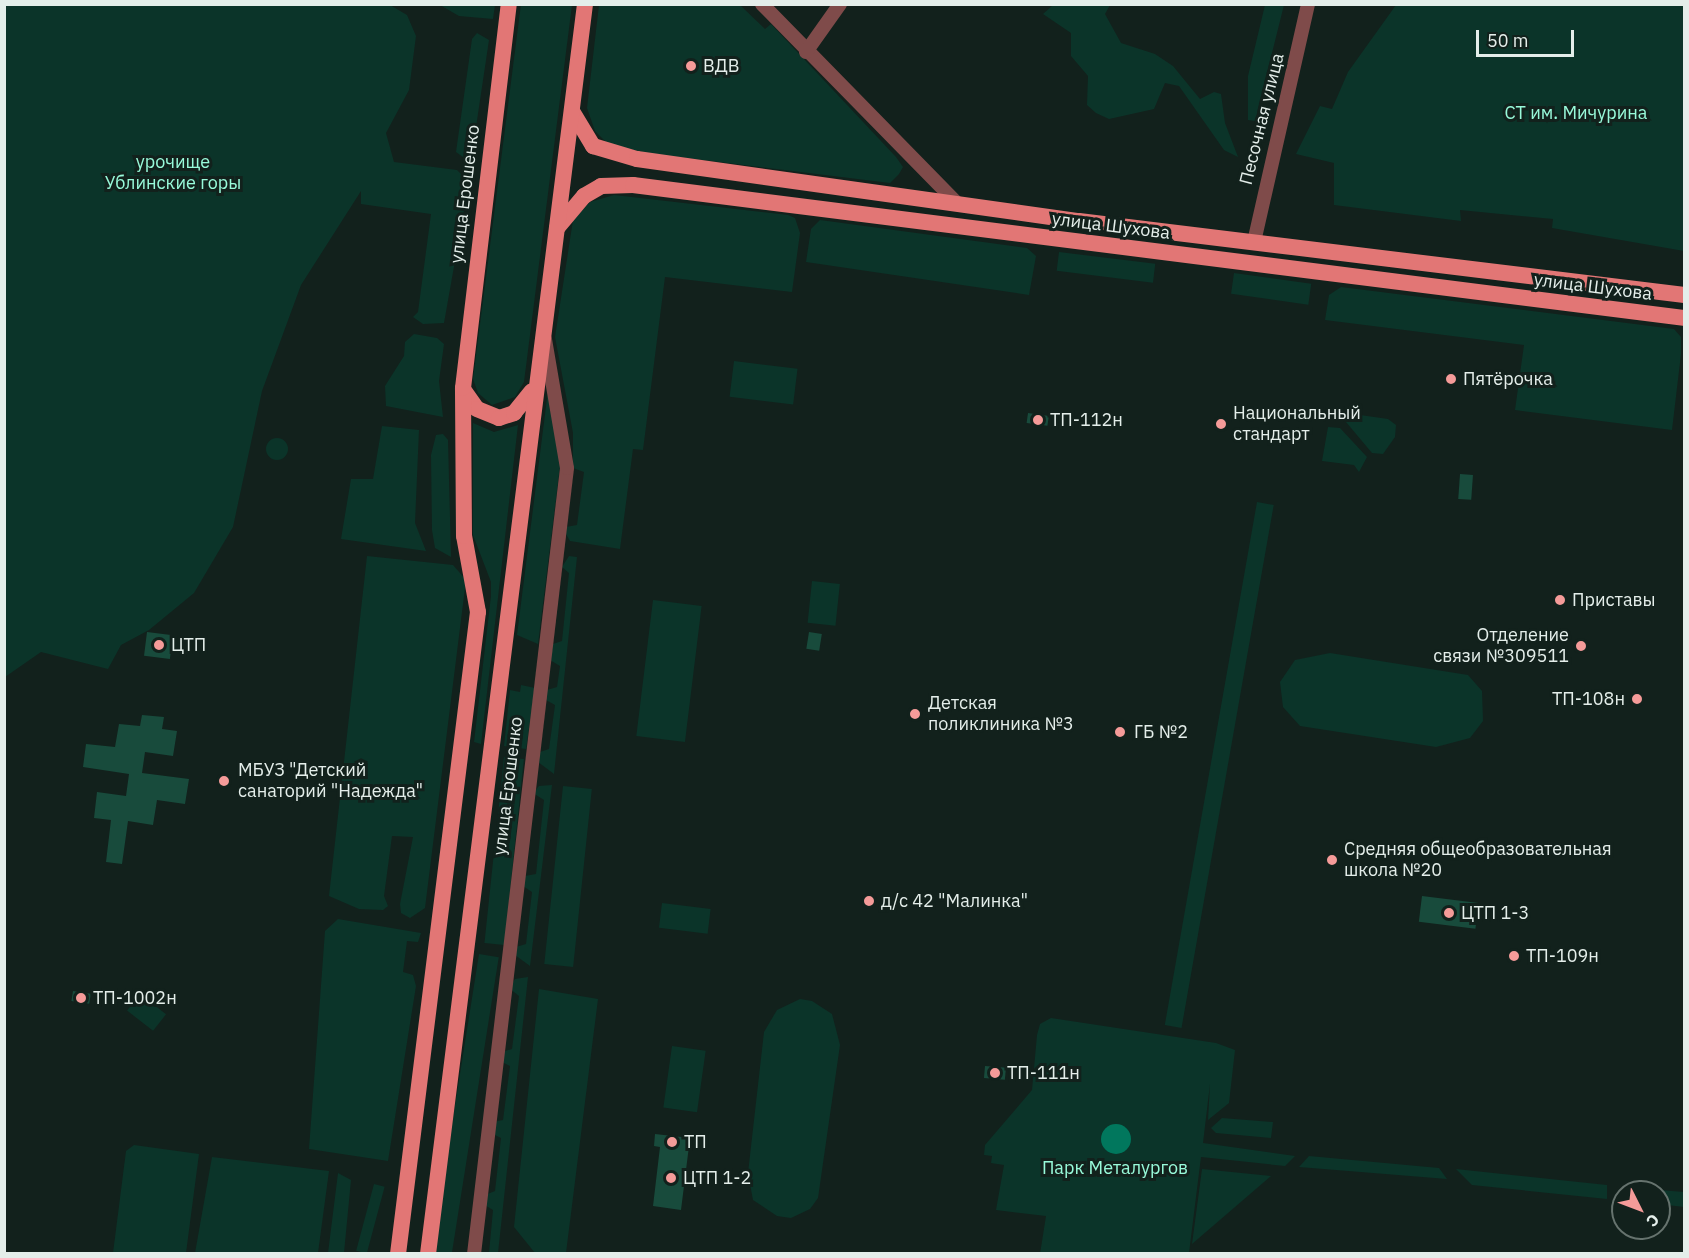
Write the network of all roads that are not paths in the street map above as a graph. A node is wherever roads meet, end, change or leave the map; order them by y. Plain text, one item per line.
1 (509, 4) edge
2 (585, 4) edge
3 (762, 4) edge
4 (840, 4) edge
5 (1308, 4) edge
6 (806, 52) junction
7 (571, 110) junction
8 (957, 203) junction
9 (554, 234) junction
10 (1254, 242) junction
11 (1329, 252) junction
12 (1251, 264) junction
13 (1324, 273) junction
14 (1684, 295) edge
15 (1684, 318) edge
16 (542, 326) junction
17 (534, 387) junction
18 (463, 388) junction
19 (398, 1254) edge
20 (428, 1254) edge
21 (474, 1254) edge

1 - 18 main road, улица Ерошенко
2 - 7 main road, улица Ерошенко
3 - 6 street
4 - 6 street
5 - 10 street, Песочная улица
6 - 8 street
7 - 8 main road, улица Шухова
7 - 9 main road, улица Ерошенко
8 - 10 main road, улица Шухова
9 - 12 main road, улица Шухова
9 - 16 main road, улица Ерошенко
10 - 11 main road, улица Шухова
10 - 12 main road
11 - 13 main road
11 - 14 main road, улица Шухова
12 - 13 main road, улица Шухова
13 - 15 main road, улица Шухова
16 - 17 main road, улица Ерошенко
16 - 21 street, улица Ерошенко
17 - 18 main road
17 - 20 main road, улица Ерошенко
18 - 19 main road, улица Ерошенко

